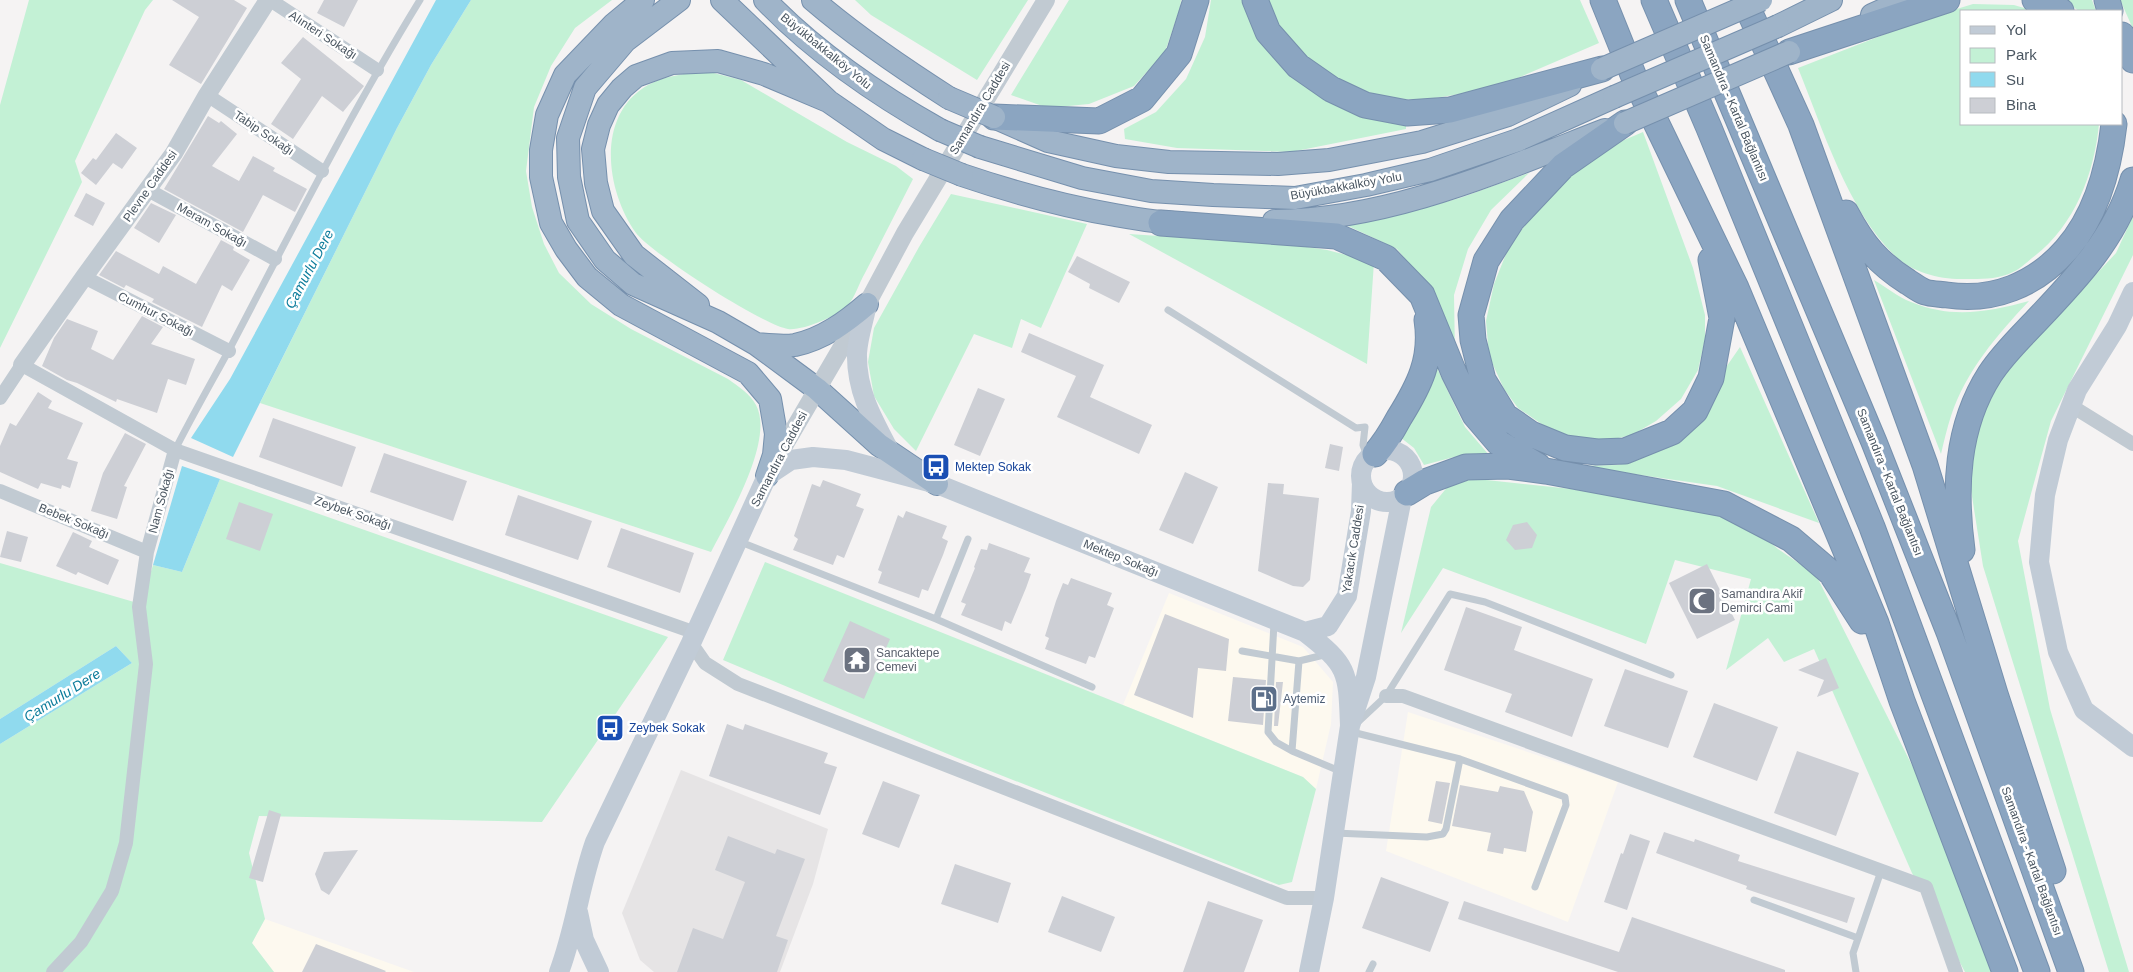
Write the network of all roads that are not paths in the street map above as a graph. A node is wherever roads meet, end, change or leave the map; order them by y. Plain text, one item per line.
1 (269, 0) edge
2 (420, 0) edge
3 (643, 0) edge
4 (679, 0) edge
5 (722, 0) edge
6 (765, 0) edge
7 (813, 0) edge
8 (1046, 0) edge
9 (1196, 0) edge
10 (1255, 0) edge
11 (1603, 0) edge
12 (1654, 0) edge
13 (1688, 0) edge
14 (1744, 0) edge
15 (1761, 0) edge
16 (1830, 0) edge
17 (1905, 0) edge
18 (1947, 0) edge
19 (2035, 0) edge
20 (2059, 10) edge
21 (1699, 27) junction
22 (2123, 37) edge
23 (1789, 52) junction
24 (2133, 60) edge
25 (1602, 69) junction
26 (377, 70) junction
27 (207, 95) junction
28 (828, 101) junction
29 (994, 117) junction
30 (1625, 123) junction
31 (1802, 125) junction
32 (2114, 125) edge
33 (322, 171) junction
34 (1680, 175) junction
35 (2133, 180) edge
36 (148, 190) junction
37 (1161, 223) junction
38 (275, 259) junction
39 (84, 276) junction
40 (2133, 292) edge
41 (1422, 295) junction
42 (867, 304) junction
43 (1168, 310) dead end
44 (718, 322) junction
45 (756, 344) junction
46 (229, 351) junction
47 (22, 365) junction
48 (817, 389) junction
49 (0, 398) edge
50 (2070, 404) junction
51 (2133, 444) edge
52 (174, 450) junction
53 (890, 452) junction
54 (1372, 456) junction
55 (1546, 471) junction
56 (767, 476) junction
57 (1362, 482) junction
58 (937, 484) junction
59 (0, 491) edge
60 (1405, 495) junction
61 (968, 539) dead end
62 (738, 541) junction
63 (147, 552) junction
64 (936, 619) junction
65 (1274, 620) junction
66 (1305, 632) junction
67 (694, 638) junction
68 (1242, 651) dead end
69 (1332, 653) junction
70 (1272, 657) junction
71 (1299, 662) junction
72 (1671, 675) dead end
73 (1092, 687) dead end
74 (1995, 694) junction
75 (1386, 696) junction
76 (1902, 701) junction
77 (1349, 729) junction
78 (2133, 747) edge
79 (1292, 751) junction
80 (1460, 759) junction
81 (1342, 772) junction
82 (1335, 833) junction
83 (1881, 871) junction
84 (1535, 887) dead end
85 (1324, 898) junction
86 (1754, 900) dead end
87 (577, 908) junction
88 (1858, 938) junction
89 (1373, 964) dead end
90 (53, 972) edge
91 (559, 972) edge
92 (600, 972) edge
93 (1308, 972) edge
94 (1369, 972) edge
95 (1856, 972) edge
96 (1956, 972) edge
97 (2005, 972) edge
98 (2037, 972) edge
99 (2071, 972) edge
100 (2086, 972) edge

1 - 26 street, Alınteri Sokağı
1 - 27 street, Plevne Caddesi
2 - 26 lane
3 - 56 highway
4 - 44 highway
5 - 28 highway
6 - 16 highway, Büyükbakkalköy Yolu, bridge
7 - 29 highway, bridge
8 - 42 street, Samandıra Caddesi
9 - 29 highway
10 - 25 highway
11 - 34 highway
12 - 98 highway
13 - 21 highway, Samandıra - Kartal Bağlantısı
14 - 31 highway
15 - 21 highway, bridge
17 - 23 highway
18 - 23 highway
19 - 20 highway
21 - 25 highway, bridge
21 - 99 highway, Samandıra - Kartal Bağlantısı
22 - 24 highway
23 - 30 highway, bridge
25 - 29 highway
26 - 33 lane
27 - 33 street, Tabip Sokağı
27 - 36 street, Plevne Caddesi
28 - 37 highway, bridge
28 - 44 highway
30 - 34 highway
30 - 37 highway
31 - 32 highway
31 - 74 highway
33 - 38 lane
34 - 76 highway
35 - 74 highway
36 - 38 street, Meram Sokağı
36 - 39 street, Plevne Caddesi
37 - 41 highway
38 - 46 lane
39 - 46 street, Cumhur Sokağı
39 - 47 street, Plevne Caddesi
40 - 50 main road
41 - 54 highway
41 - 55 highway
42 - 45 highway
42 - 48 street, Samandıra Caddesi
42 - 53 main road
43 - 54 lane
44 - 45 highway
45 - 48 highway
46 - 52 lane
47 - 49 street
47 - 52 street, Zeybek Sokağı
48 - 53 highway
48 - 56 street, Samandıra Caddesi
50 - 51 street
50 - 78 main road
52 - 63 street, Nam Sokağı
52 - 67 street, Zeybek Sokağı
53 - 58 highway
54 - 57 main road, Yakacık Caddesi
54 - 60 main road
55 - 60 highway
55 - 76 highway
56 - 58 main road, Mektep Sokağı
56 - 62 main road, Samandıra Caddesi
57 - 60 main road, Yakacık Caddesi
57 - 66 main road, Yakacık Caddesi
58 - 65 main road, Mektep Sokağı
59 - 63 street, Bebek Sokağı
60 - 77 main road
61 - 64 lane
62 - 64 lane
62 - 67 main road, Samandıra Caddesi
63 - 90 street, Nam Sokağı
64 - 73 lane
65 - 66 main road, Mektep Sokağı
65 - 70 lane
66 - 69 main road
67 - 85 street
67 - 87 main road, Samandıra Caddesi
68 - 70 lane
69 - 71 lane
69 - 77 main road
70 - 71 lane
70 - 79 lane
71 - 79 lane
72 - 75 lane
74 - 100 highway
75 - 77 lane
75 - 83 street
76 - 97 highway
77 - 80 lane
77 - 81 main road
79 - 81 lane
80 - 82 lane
80 - 84 lane
81 - 82 main road
82 - 85 main road
83 - 88 lane
83 - 96 street
85 - 93 main road
86 - 88 lane
87 - 91 main road
87 - 92 main road, Samandıra Caddesi
88 - 95 lane
89 - 94 lane

